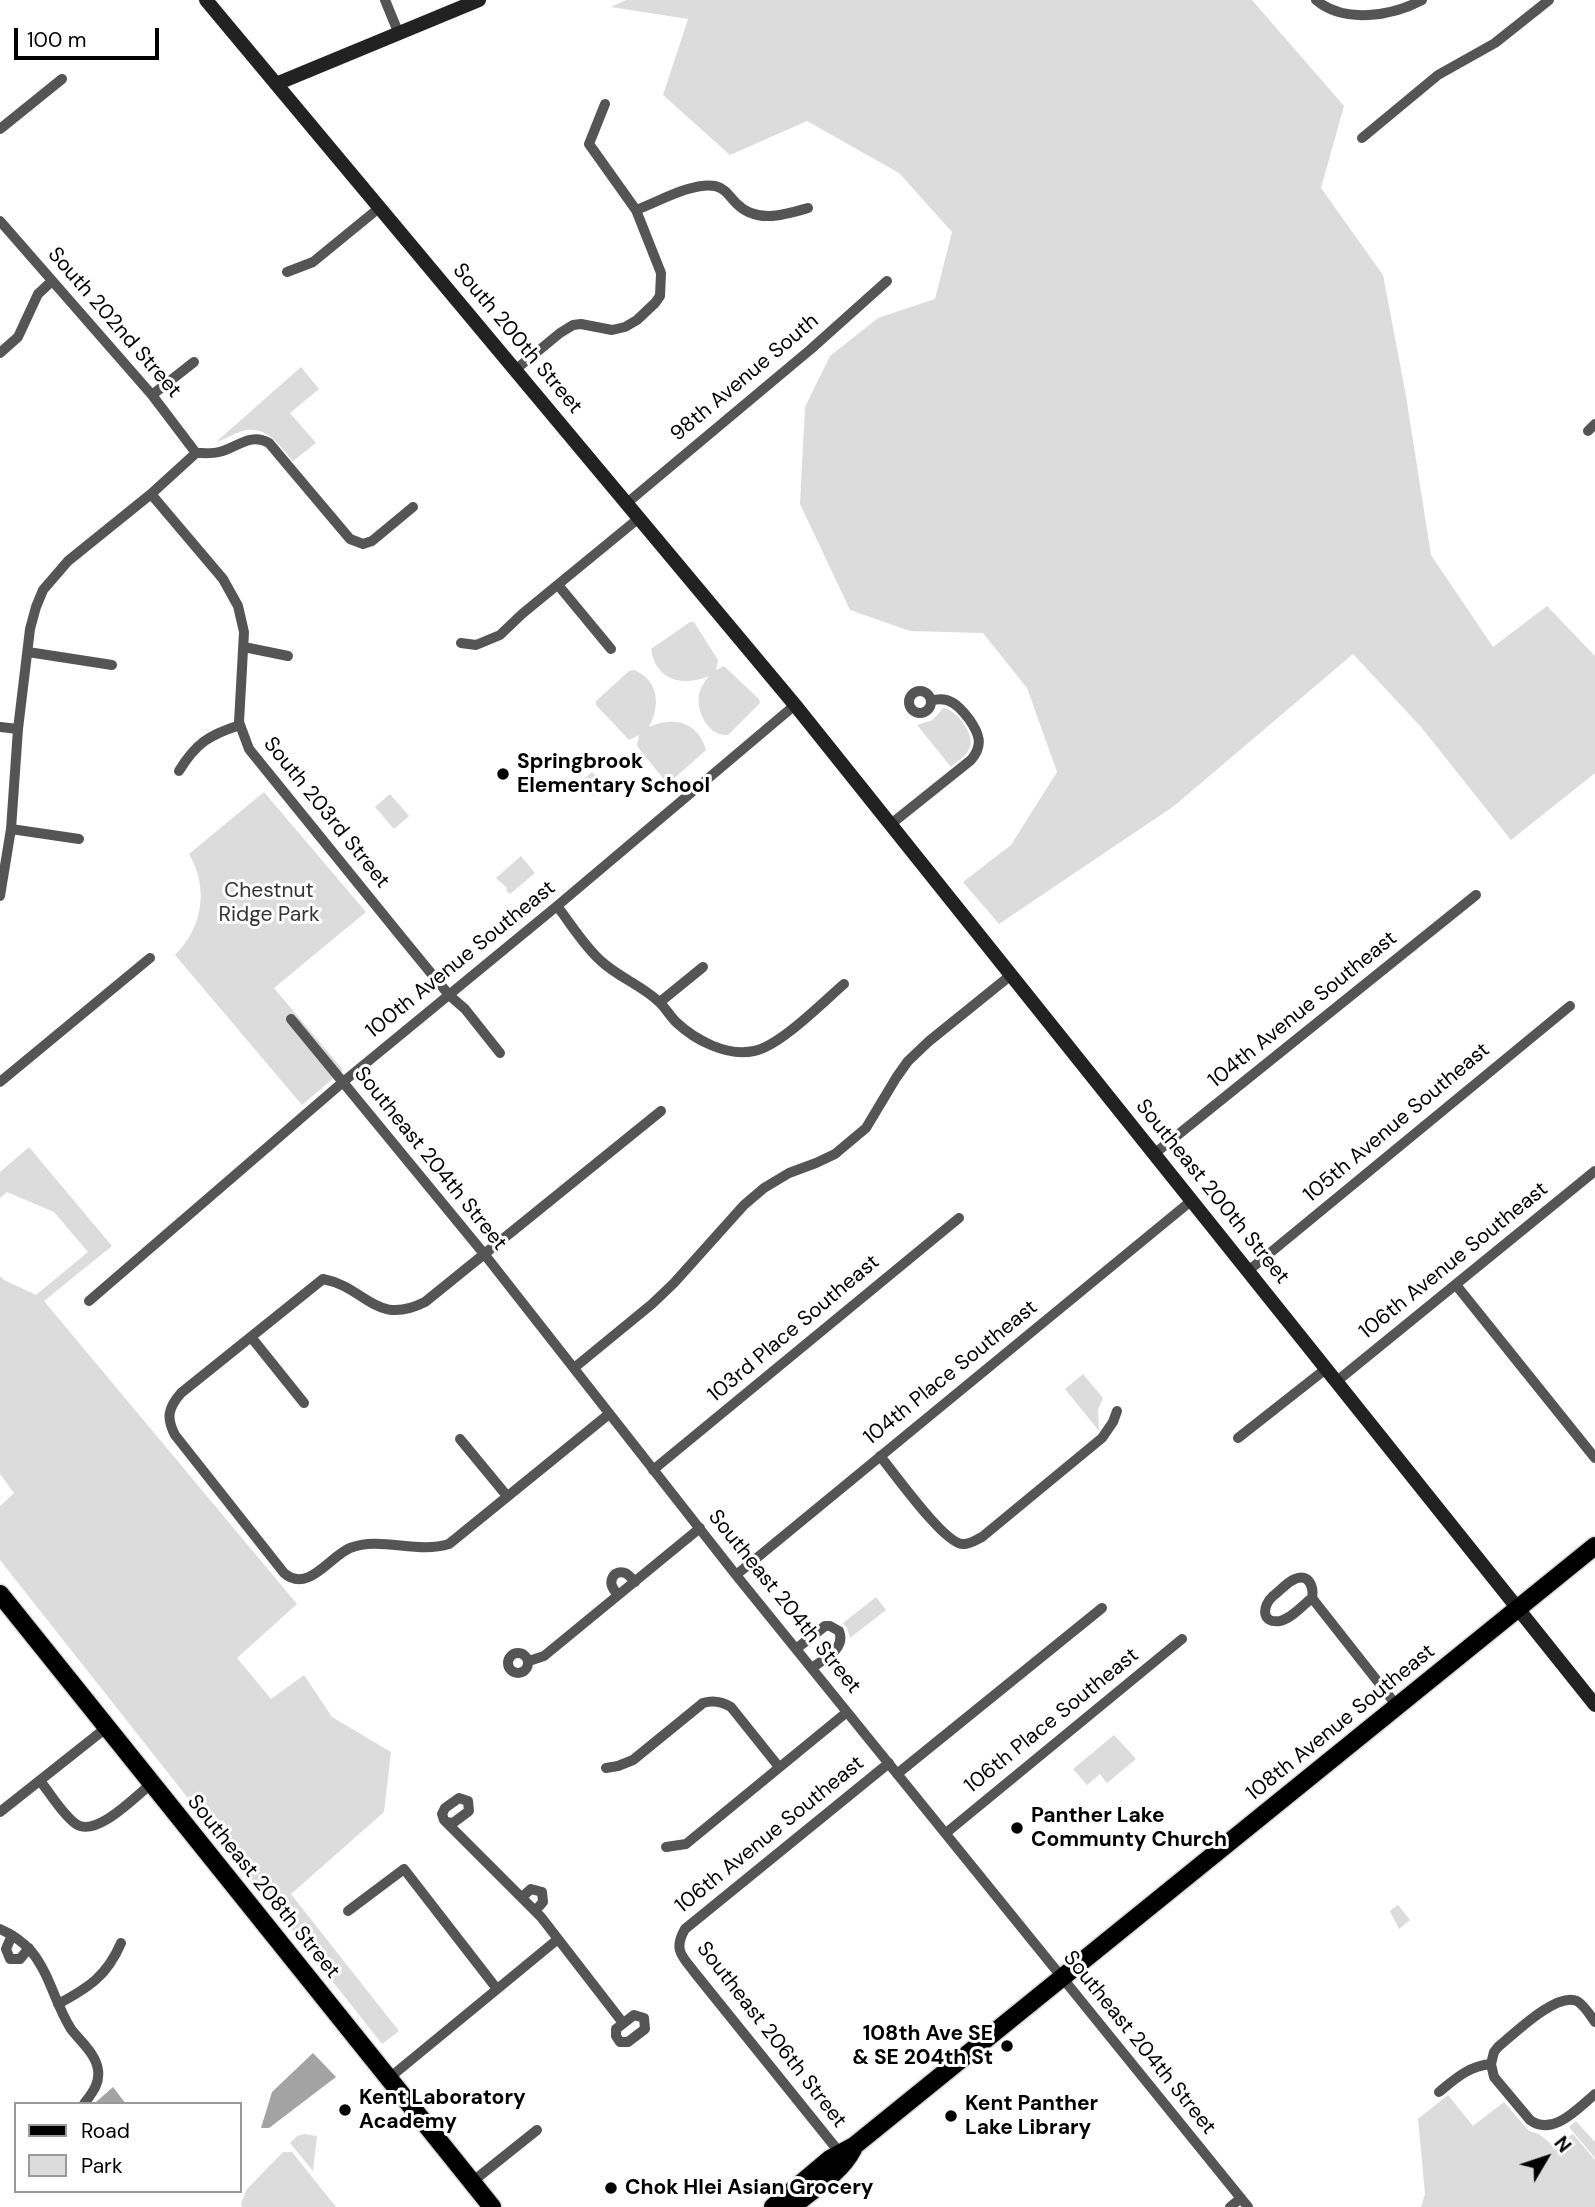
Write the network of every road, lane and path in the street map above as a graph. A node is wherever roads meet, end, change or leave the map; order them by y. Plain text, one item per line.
1 (205, 0) edge
2 (384, 0) edge
3 (479, 0) edge
4 (1316, 0) edge
5 (1422, 0) edge
6 (1549, 0) edge
7 (399, 34) junction
8 (62, 79) dead end
9 (276, 84) junction
10 (605, 104) dead end
11 (0, 129) edge
12 (1362, 138) dead end
13 (379, 208) junction
14 (808, 208) dead end
15 (636, 210) junction
16 (0, 221) edge
17 (287, 272) dead end
18 (52, 281) junction
19 (887, 281) dead end
20 (0, 353) edge
21 (194, 362) dead end
22 (516, 370) junction
23 (152, 395) junction
24 (196, 453) junction
25 (151, 494) junction
26 (627, 503) junction
27 (413, 507) dead end
28 (639, 518) junction
29 (558, 585) junction
30 (461, 643) dead end
31 (244, 647) junction
32 (611, 649) dead end
33 (28, 652) junction
34 (288, 656) dead end
35 (112, 665) dead end
36 (931, 701) dead end
37 (795, 705) junction
38 (240, 725) junction
39 (0, 727) edge
40 (18, 729) junction
41 (179, 771) dead end
42 (891, 824) junction
43 (11, 829) junction
44 (79, 839) dead end
45 (1476, 895) dead end
46 (0, 896) edge
47 (557, 906) junction
48 (150, 958) dead end
49 (704, 967) dead end
50 (1011, 975) junction
51 (844, 984) dead end
52 (449, 995) junction
53 (660, 1002) junction
54 (1570, 1006) dead end
55 (291, 1019) dead end
56 (500, 1054) dead end
57 (0, 1082) edge
58 (343, 1082) junction
59 (661, 1111) dead end
60 (1154, 1154) junction
61 (1595, 1171) edge
62 (1191, 1201) junction
63 (958, 1218) dead end
64 (485, 1255) junction
65 (1248, 1271) junction
66 (1455, 1285) junction
67 (89, 1301) dead end
68 (251, 1337) junction
69 (574, 1368) junction
70 (1326, 1368) junction
71 (1337, 1381) junction
72 (304, 1403) dead end
73 (1116, 1411) dead end
74 (609, 1414) junction
75 (1238, 1438) dead end
76 (460, 1439) dead end
77 (880, 1456) junction
78 (1595, 1458) edge
79 (653, 1470) junction
80 (507, 1496) junction
81 (700, 1528) junction
82 (1595, 1546) edge
83 (736, 1575) junction
84 (635, 1582) junction
85 (0, 1594) edge
86 (618, 1595) junction
87 (1311, 1598) junction
88 (1102, 1608) dead end
89 (1518, 1609) junction
90 (1182, 1639) dead end
91 (796, 1649) junction
92 (529, 1661) dead end
93 (812, 1668) junction
94 (1397, 1706) junction
95 (1595, 1706) edge
96 (848, 1712) junction
97 (106, 1728) junction
98 (889, 1763) junction
99 (779, 1767) junction
100 (606, 1768) dead end
101 (897, 1774) junction
102 (40, 1781) junction
103 (151, 1784) junction
104 (0, 1812) edge
105 (446, 1822) dead end
106 (946, 1833) junction
107 (666, 1847) dead end
108 (522, 1896) junction
109 (348, 1911) dead end
110 (535, 1911) junction
111 (0, 1929) edge
112 (12, 1935) junction
113 (558, 1939) junction
114 (679, 1940) joint
115 (121, 1943) dead end
116 (29, 1948) junction
117 (1061, 1978) junction
118 (498, 1989) junction
119 (58, 2004) junction
120 (623, 2022) dead end
121 (1595, 2022) edge
122 (1491, 2064) junction
123 (388, 2079) junction
124 (1439, 2092) dead end
125 (1595, 2094) edge
126 (85, 2102) edge
127 (537, 2130) dead end
128 (847, 2149) junction
129 (472, 2182) junction
130 (1244, 2202) edge
131 (492, 2207) edge
132 (773, 2207) edge
133 (792, 2207) edge
134 (1230, 2207) edge

1 - 9 street, South 200th Street
2 - 7 street
3 - 7 street
4 - 5 street
6 - 12 street
7 - 9 street
8 - 11 street
9 - 13 street, South 200th Street
10 - 15 street
13 - 17 street
13 - 22 street, South 200th Street
14 - 15 street
15 - 22 street
16 - 18 street, South 202nd Street
18 - 20 street
18 - 23 street, South 202nd Street
19 - 26 street, 98th Avenue South
21 - 23 street
22 - 26 street, South 200th Street
23 - 24 street, South 202nd Street
24 - 25 street
24 - 27 street
25 - 31 street, South 203rd Street
25 - 33 street
26 - 28 street, South 200th Street
28 - 29 street
28 - 37 street, South 200th Street
29 - 30 street
29 - 32 street
31 - 34 street
31 - 38 street, South 203rd Street
33 - 35 street
33 - 40 street
36 - 42 street
37 - 42 street, Southeast 200th Street
37 - 47 street, 100th Avenue Southeast
38 - 41 street
38 - 52 street, South 203rd Street
39 - 40 street
40 - 43 street
42 - 50 street, Southeast 200th Street
43 - 44 street
43 - 46 street
45 - 60 street, 104th Avenue Southeast
47 - 52 street, 100th Avenue Southeast
47 - 53 street
48 - 57 street
49 - 53 street
50 - 60 street, Southeast 200th Street
50 - 69 street
51 - 53 street
52 - 56 street, South 203rd Street
52 - 58 street, 100th Avenue Southeast
54 - 65 street, 105th Avenue Southeast
55 - 58 street, Southeast 204th Street
58 - 64 street, Southeast 204th Street
58 - 67 street, 100th Avenue Southeast
59 - 64 street
60 - 62 street, Southeast 200th Street
61 - 66 street, 106th Avenue Southeast
62 - 65 street, Southeast 200th Street
62 - 77 street, 104th Place Southeast
63 - 79 street, 103rd Place Southeast
64 - 68 street
64 - 69 street, Southeast 204th Street
65 - 70 street, Southeast 200th Street
66 - 71 street, 106th Avenue Southeast
66 - 78 street
68 - 72 street
68 - 80 street
69 - 74 street, Southeast 204th Street
70 - 71 street, Southeast 200th Street
70 - 75 street
71 - 89 street, Southeast 200th Street
73 - 77 street
74 - 79 street, Southeast 204th Street
74 - 80 street
76 - 80 street
77 - 83 street, 104th Place Southeast
79 - 81 street, Southeast 204th Street
81 - 83 street, Southeast 204th Street
81 - 84 street
82 - 89 main road, 108th Avenue Southeast
83 - 91 street, Southeast 204th Street
84 - 86 street
84 - 86 street
85 - 97 main road, Southeast 208th Street
86 - 92 street
87 - 87 street
87 - 94 street
88 - 101 street, 106th Avenue Southeast
89 - 94 main road, 108th Avenue Southeast
89 - 95 street, Southeast 200th Street
90 - 106 street, 106th Place Southeast
91 - 93 street, Southeast 204th Street
91 - 93 street
93 - 96 street, Southeast 204th Street
94 - 117 main road, 108th Avenue Southeast
96 - 98 street, Southeast 204th Street
96 - 99 street
97 - 102 street
97 - 103 main road, Southeast 208th Street
98 - 101 street, Southeast 204th Street
98 - 114 street, 106th Avenue Southeast
99 - 100 street
99 - 107 street
101 - 106 street, Southeast 204th Street
102 - 103 street
102 - 104 street
103 - 123 main road, Southeast 208th Street
105 - 108 street
106 - 117 street, Southeast 204th Street
108 - 110 street
108 - 110 street
109 - 118 street
110 - 113 street
111 - 112 street
112 - 116 street
112 - 116 street
113 - 118 street
113 - 120 street
114 - 128 street, Southeast 206th Street
115 - 119 street
116 - 119 street
117 - 128 main road, 108th Avenue Southeast
117 - 130 street, Southeast 204th Street
118 - 123 street
119 - 126 street
121 - 122 street
122 - 124 street
122 - 125 street
123 - 129 main road, Southeast 208th Street
127 - 129 street
128 - 132 main road, 108th Avenue Southeast
128 - 133 main road, 108th Avenue Southeast
129 - 131 main road, Southeast 208th Street
130 - 134 street

